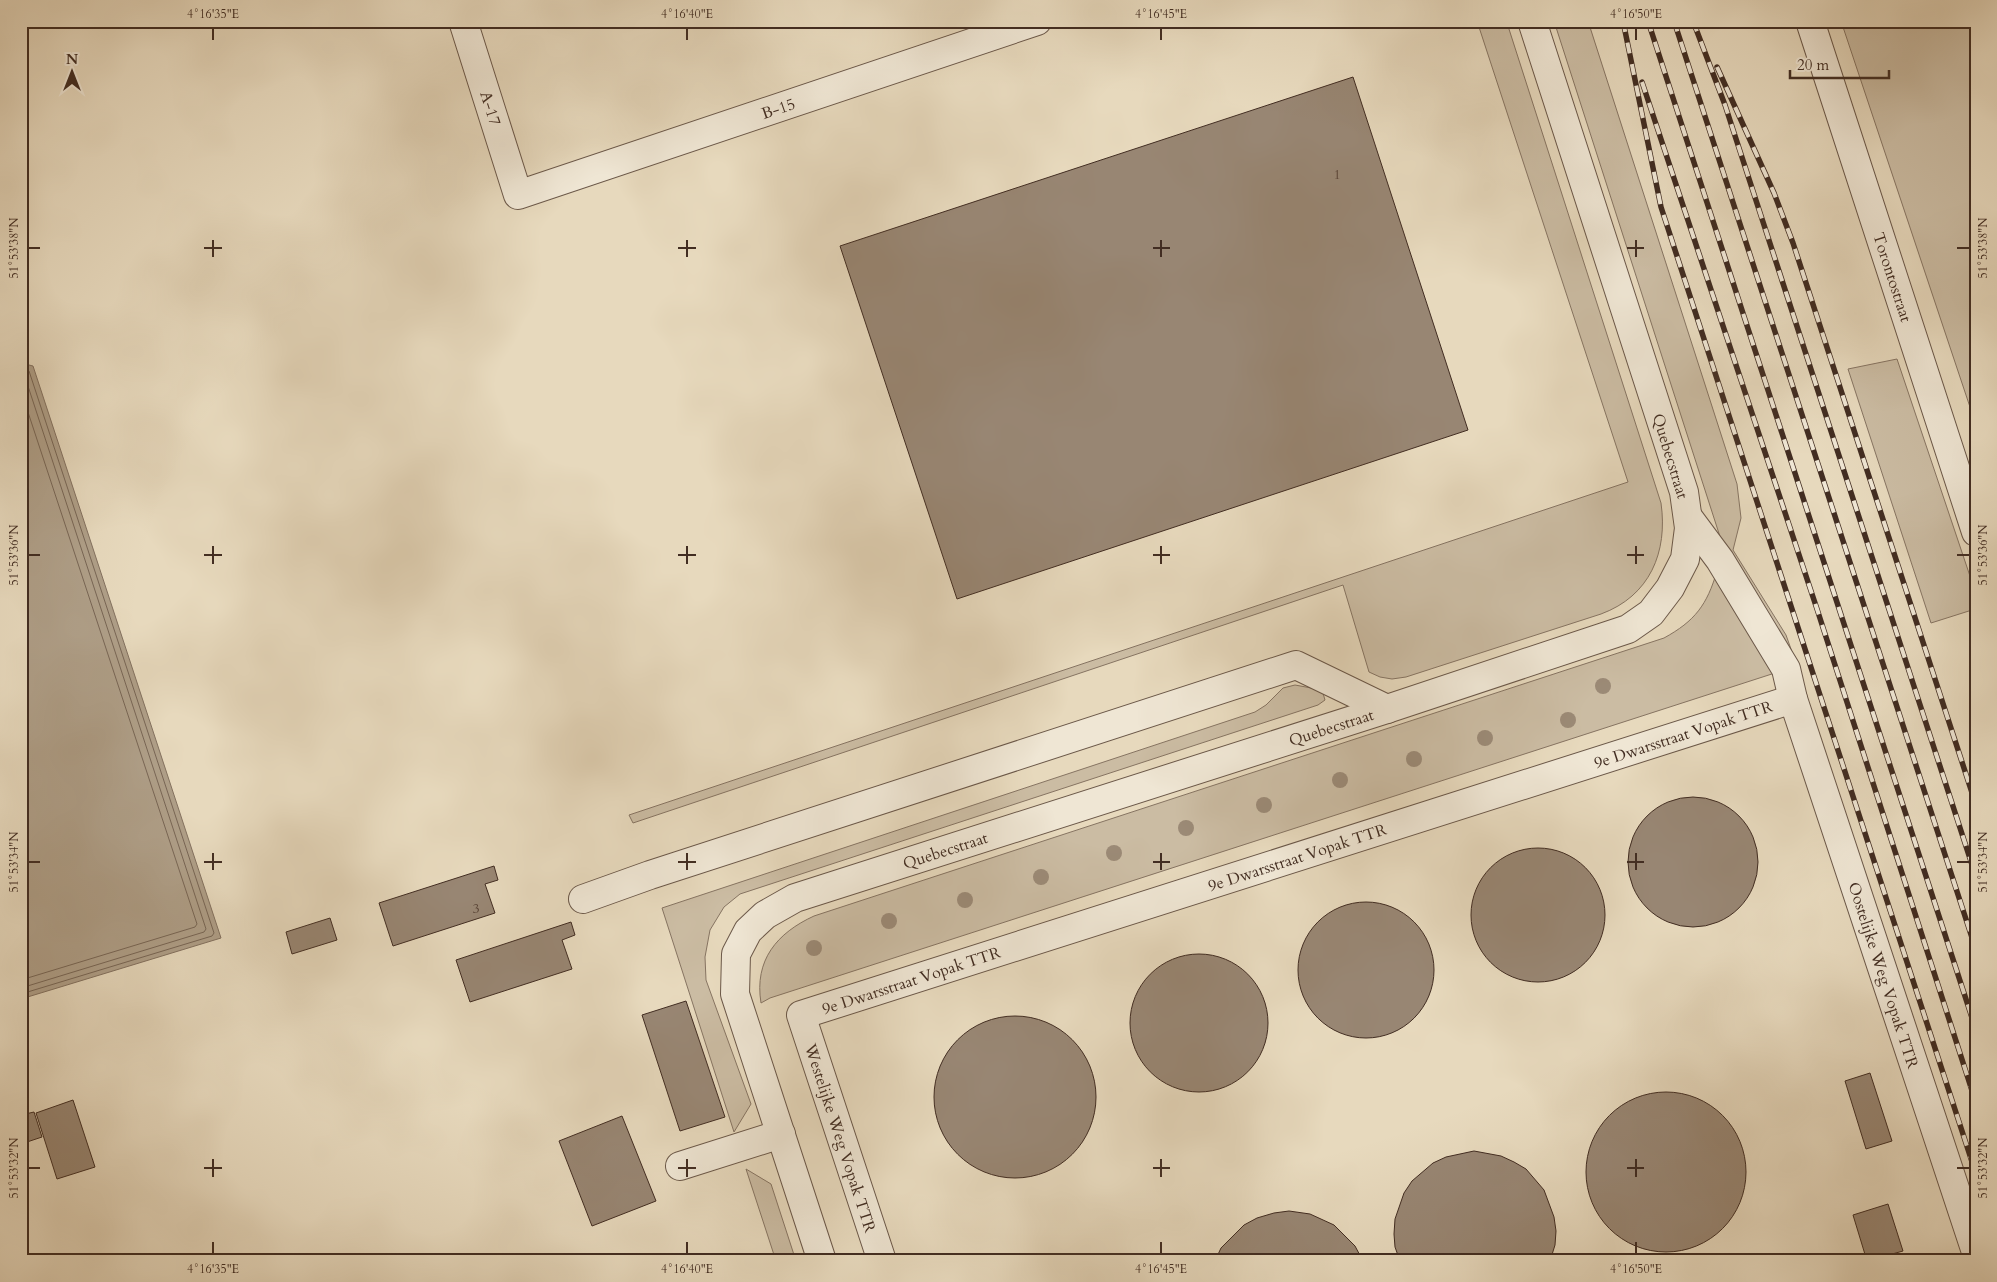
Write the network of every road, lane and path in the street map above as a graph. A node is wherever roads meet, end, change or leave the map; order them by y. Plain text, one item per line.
1 (464, 21) edge
2 (1037, 21) edge
3 (1532, 21) edge
4 (1810, 21) edge
5 (518, 195) joint
6 (1688, 516) junction
7 (1976, 532) edge
8 (1793, 699) junction
9 (1387, 709) junction
10 (583, 899) dead end
11 (800, 1015) joint
12 (781, 1134) junction
13 (680, 1166) dead end
14 (1976, 1252) edge
15 (822, 1261) edge
16 (882, 1261) edge

1 - 5 street, A-17
2 - 5 street, B-15
3 - 6 street, Quebecstraat
4 - 7 street, Torontostraat
6 - 8 street, Oostelijke Weg Vopak TTR
6 - 9 street, Quebecstraat
8 - 11 street, 9e Dwarsstraat Vopak TTR
8 - 14 street, Oostelijke Weg Vopak TTR
9 - 10 street
9 - 12 street, Quebecstraat
11 - 16 street, Westelijke Weg Vopak TTR
12 - 13 street
12 - 15 street, Quebecstraat

